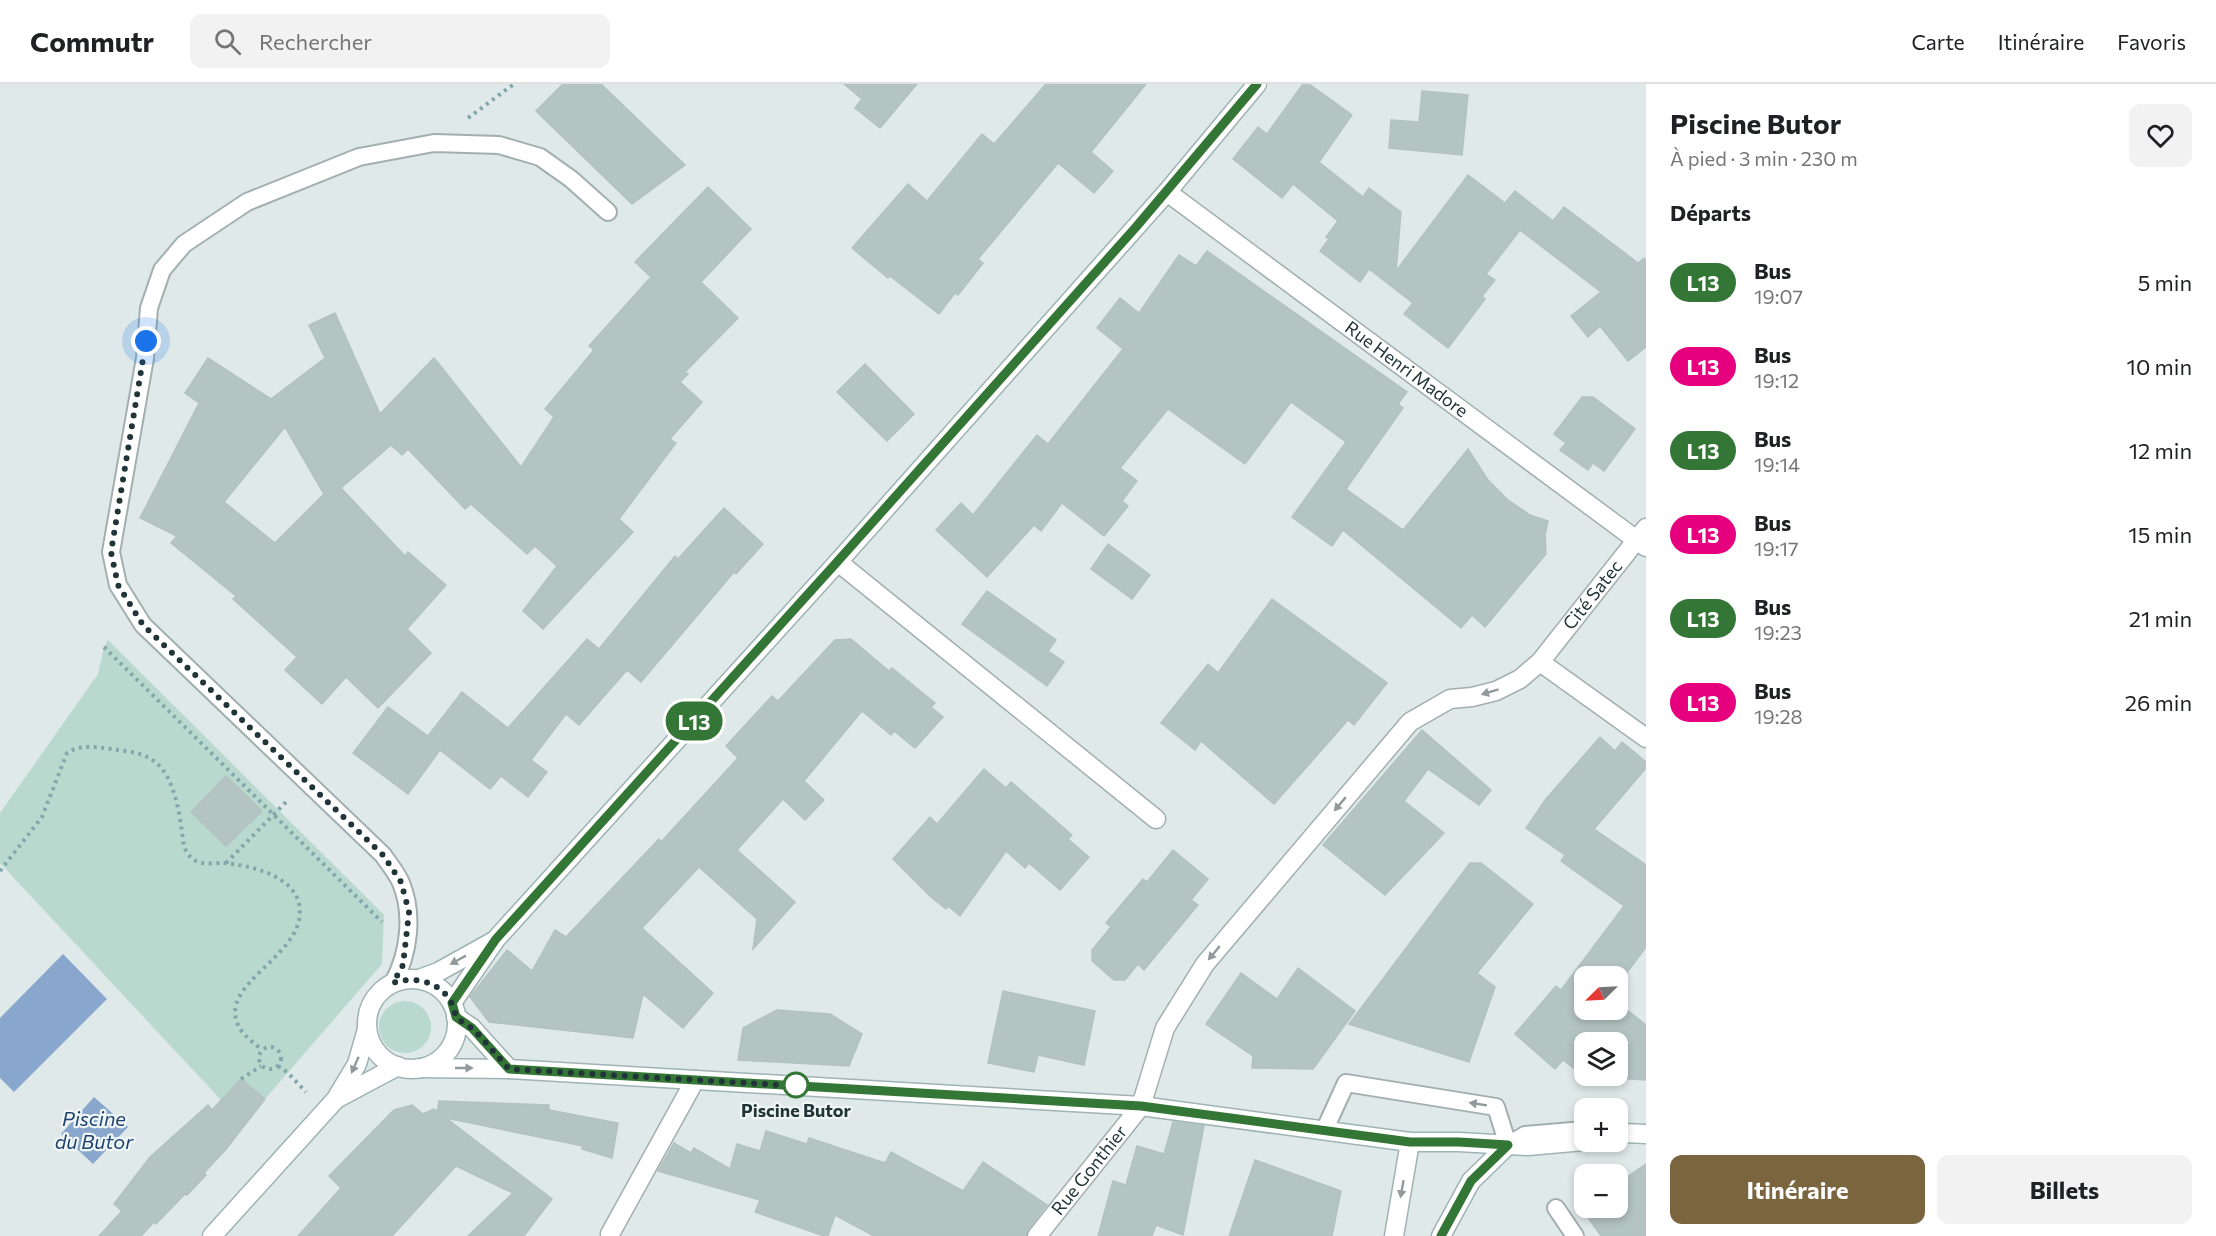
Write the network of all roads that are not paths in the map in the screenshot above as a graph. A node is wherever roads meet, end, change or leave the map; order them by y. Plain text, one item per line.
1 (1257, 84) edge
2 (1167, 192) junction
3 (608, 212) dead end
4 (1642, 538) edge
5 (837, 562) junction
6 (1540, 662) junction
7 (1646, 738) edge
8 (1156, 819) dead end
9 (496, 939) junction
10 (419, 980) junction
11 (393, 983) junction
12 (454, 1010) junction
13 (367, 1029) junction
14 (398, 1066) junction
15 (419, 1068) junction
16 (509, 1069) junction
17 (695, 1080) junction
18 (331, 1105) junction
19 (1141, 1106) junction
20 (1325, 1129) junction
21 (1574, 1131) edge
22 (1628, 1133) edge
23 (1646, 1134) edge
24 (1410, 1142) junction
25 (1574, 1142) edge
26 (1508, 1145) junction
27 (1556, 1208) dead end
28 (610, 1234) dead end
29 (212, 1236) edge
30 (1037, 1236) edge
31 (1394, 1236) edge
32 (1441, 1236) edge
33 (1575, 1236) edge

1 - 2 street
2 - 4 street, Rue Henri Madore
2 - 5 street
3 - 11 lane
4 - 6 street, Cité Satec
5 - 8 street
5 - 9 street
6 - 7 street
6 -> 19 street, Cité Satec
9 -> 10 street
9 - 12 street
10 - 11 street
10 - 12 street
11 - 13 street
12 - 15 street
12 - 16 street
13 - 14 street
13 -> 18 street
14 - 15 street
14 - 18 street
15 -> 16 street
16 - 17 street
17 - 19 street
17 - 28 street
18 - 29 street
19 - 20 street
19 - 30 street, Rue Gonthier
20 - 24 street
26 -> 20 lane
21 - 26 lane
22 - 23 street
24 - 26 street
24 -> 31 street
25 - 26 street
26 - 32 street
27 - 33 lane

